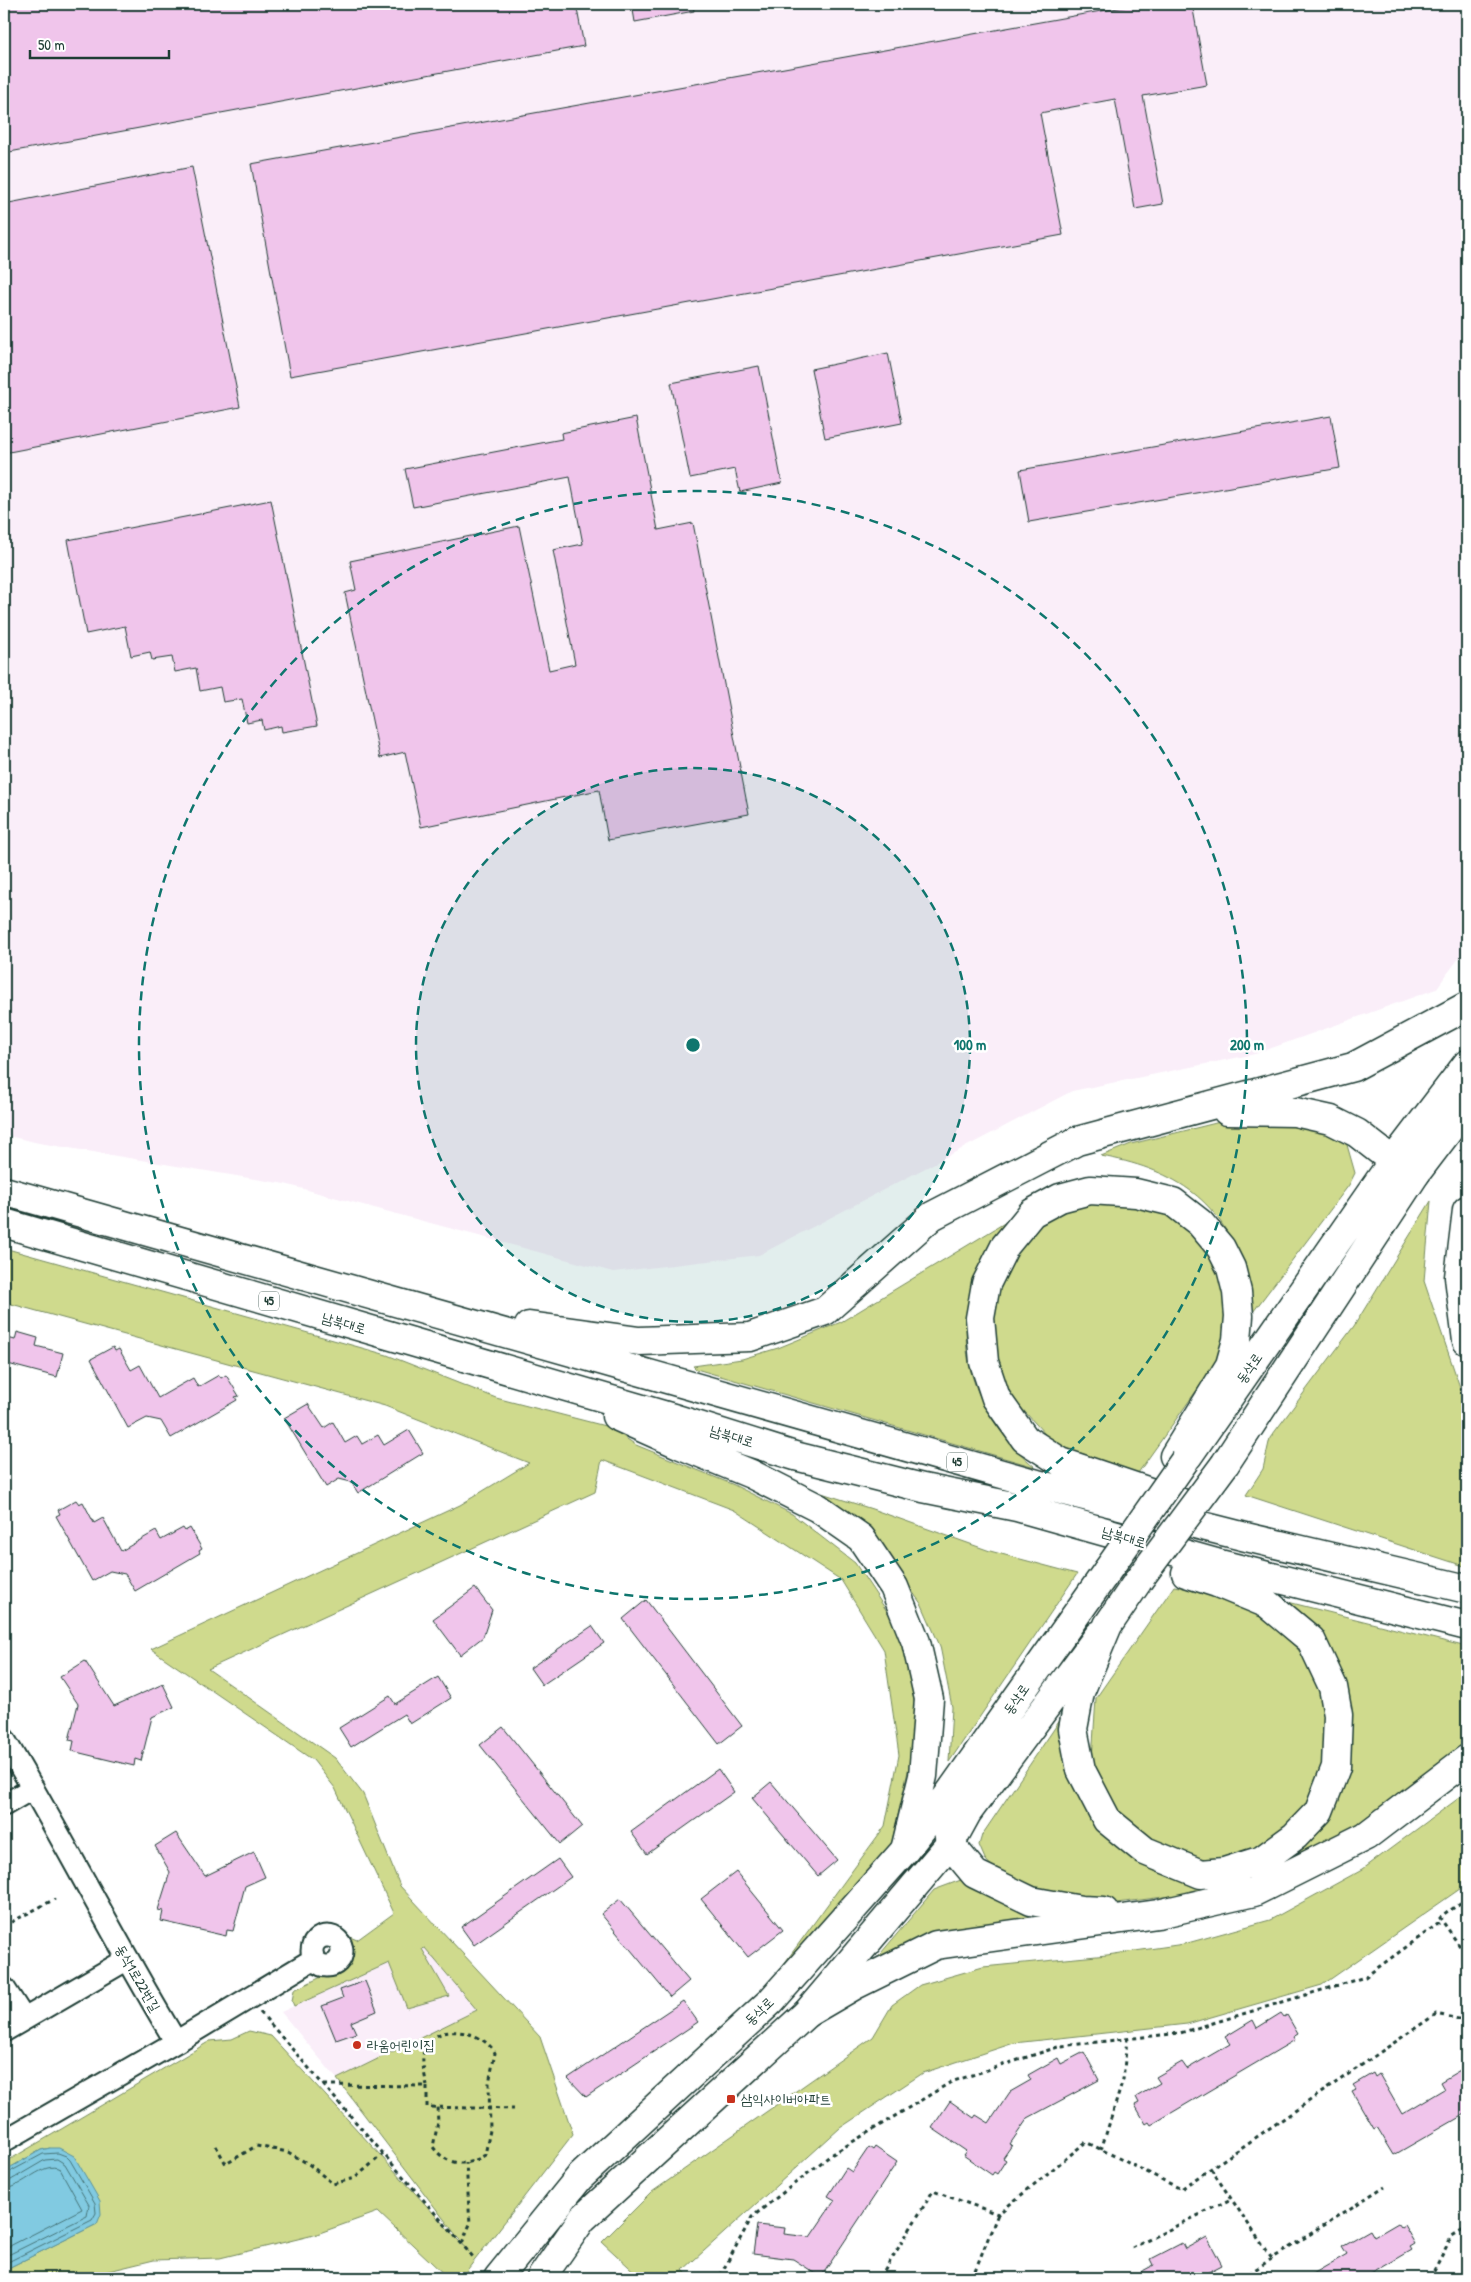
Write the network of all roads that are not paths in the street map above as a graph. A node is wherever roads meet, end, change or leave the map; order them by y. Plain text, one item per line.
1 (1467, 1006) edge
2 (1467, 1064) edge
3 (1467, 1106) edge
4 (1185, 1112) junction
5 (1405, 1167) junction
6 (4, 1192) edge
7 (1467, 1210) edge
8 (4, 1223) edge
9 (451, 1316) junction
10 (1467, 1341) edge
11 (535, 1378) junction
12 (1180, 1458) junction
13 (923, 1488) junction
14 (1332, 1556) junction
15 (1138, 1581) junction
16 (1467, 1589) edge
17 (1467, 1626) edge
18 (4, 1739) edge
19 (1467, 1759) edge
20 (33, 1788) junction
21 (944, 1801) junction
22 (4, 1805) edge
23 (950, 1844) junction
24 (905, 1850) junction
25 (1158, 1914) junction
26 (314, 1959) dead end
27 (126, 1960) junction
28 (4, 1988) edge
29 (807, 2013) junction
30 (24, 2019) junction
31 (4, 2031) edge
32 (176, 2042) junction
33 (4, 2141) edge
34 (498, 2278) edge
35 (541, 2278) edge

1 - 4 main road
2 - 5 main road, 동삭로
3 - 5 main road, 동삭로
4 - 5 main road
4 - 9 main road
5 - 12 main road, 동삭로
5 - 15 main road, 동삭로, bridge
6 - 9 main road, 45
7 - 10 main road
8 - 11 main road, 남북대로 / 45
9 - 14 main road, 45
11 - 13 main road, 남북대로 / 45
11 - 24 main road
12 - 14 main road
12 - 21 main road, 동삭로, bridge
13 - 15 main road
13 - 17 main road, 남북대로 / 45
14 - 16 main road, 45
15 - 23 main road, 동삭로
18 - 20 street, 동삭1로22번길
19 - 25 main road
20 - 22 street
20 - 27 street, 동삭1로22번길
21 - 23 main road
21 - 24 main road, 동삭로
23 - 25 main road
23 - 29 main road, 동삭로
24 - 34 main road, 동삭로
25 - 29 main road
26 - 32 street
27 - 30 street
27 - 32 street, 동삭1로22번길
28 - 30 street
29 - 35 main road, 동삭로
30 - 31 street
32 - 33 street

